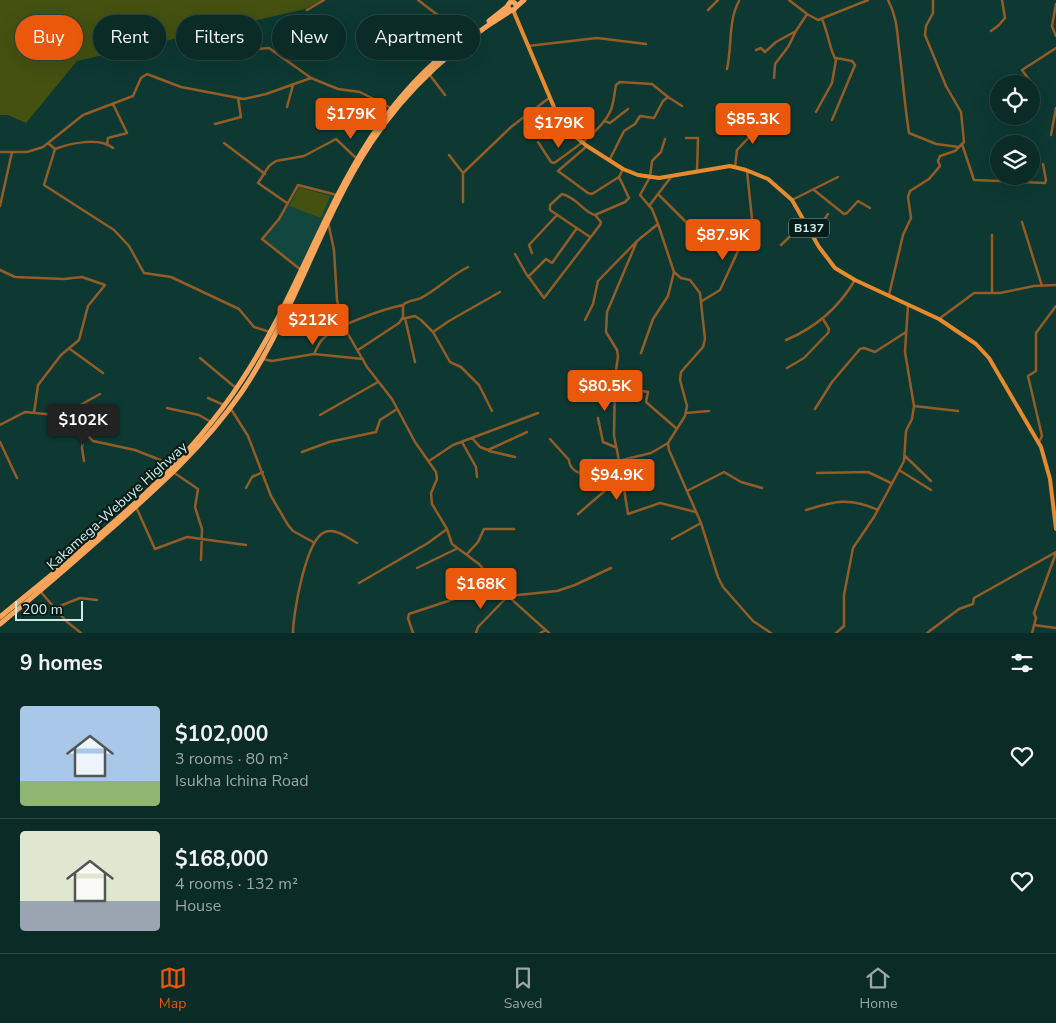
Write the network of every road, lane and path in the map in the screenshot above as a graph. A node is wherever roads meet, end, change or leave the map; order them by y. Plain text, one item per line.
1 (324, 0) edge
2 (418, 0) edge
3 (524, 0) edge
4 (718, 0) edge
5 (738, 0) edge
6 (789, 0) edge
7 (868, 0) edge
8 (888, 0) edge
9 (933, 0) edge
10 (1002, 0) edge
11 (1056, 4) edge
12 (513, 5) edge
13 (307, 10) dead end
14 (708, 10) dead end
15 (807, 14) junction
16 (440, 15) edge
17 (822, 19) junction
18 (480, 27) edge
19 (796, 31) junction
20 (991, 31) dead end
21 (1056, 36) edge
22 (646, 44) dead end
23 (528, 46) junction
24 (1056, 48) edge
25 (262, 49) edge
26 (756, 50) dead end
27 (836, 58) junction
28 (440, 60) edge
29 (727, 69) dead end
30 (429, 74) junction
31 (897, 74) dead end
32 (902, 74) junction
33 (1026, 75) edge
34 (311, 78) junction
35 (774, 78) dead end
36 (293, 85) junction
37 (445, 95) dead end
38 (668, 97) junction
39 (238, 98) junction
40 (549, 98) junction
41 (113, 104) junction
42 (682, 106) dead end
43 (287, 107) dead end
44 (391, 108) junction
45 (1056, 108) edge
46 (628, 109) dead end
47 (816, 112) dead end
48 (832, 120) dead end
49 (604, 121) junction
50 (215, 124) dead end
51 (772, 124) dead end
52 (1051, 135) dead end
53 (686, 138) dead end
54 (665, 139) dead end
55 (538, 142) dead end
56 (582, 142) junction
57 (224, 143) dead end
58 (49, 144) junction
59 (107, 145) junction
60 (961, 145) junction
61 (587, 146) junction
62 (114, 148) dead end
63 (55, 150) junction
64 (0, 152) edge
65 (12, 152) junction
66 (449, 155) dead end
67 (356, 158) junction
68 (609, 161) junction
69 (1043, 164) dead end
70 (735, 167) junction
71 (622, 169) junction
72 (746, 170) junction
73 (696, 171) junction
74 (463, 173) junction
75 (265, 174) junction
76 (672, 176) junction
77 (618, 177) junction
78 (650, 177) junction
79 (838, 177) dead end
80 (814, 190) junction
81 (658, 194) junction
82 (337, 195) junction
83 (792, 200) junction
84 (462, 202) dead end
85 (287, 203) junction
86 (0, 206) edge
87 (649, 206) junction
88 (870, 208) dead end
89 (828, 214) dead end
90 (557, 215) junction
91 (595, 215) junction
92 (328, 222) junction
93 (805, 222) junction
94 (1022, 222) dead end
95 (658, 224) junction
96 (577, 228) junction
97 (992, 234) dead end
98 (813, 236) junction
99 (590, 237) junction
100 (637, 241) junction
101 (708, 244) dead end
102 (781, 246) dead end
103 (532, 253) dead end
104 (515, 254) dead end
105 (468, 267) dead end
106 (0, 270) edge
107 (301, 270) junction
108 (674, 272) junction
109 (528, 276) junction
110 (855, 280) junction
111 (1056, 285) edge
112 (1042, 286) junction
113 (500, 292) dead end
114 (992, 293) junction
115 (889, 295) junction
116 (702, 301) junction
117 (908, 303) junction
118 (403, 305) junction
119 (1056, 306) edge
120 (404, 318) junction
121 (938, 318) junction
122 (823, 319) junction
123 (585, 320) dead end
124 (344, 327) junction
125 (271, 332) junction
126 (433, 332) junction
127 (906, 332) junction
128 (786, 340) dead end
129 (70, 349) junction
130 (358, 350) junction
131 (641, 353) dead end
132 (314, 354) junction
133 (200, 358) dead end
134 (261, 358) junction
135 (363, 359) junction
136 (414, 362) dead end
137 (787, 368) dead end
138 (102, 373) dead end
139 (378, 382) junction
140 (615, 387) junction
141 (237, 388) junction
142 (573, 393) dead end
143 (100, 394) dead end
144 (208, 398) dead end
145 (914, 406) junction
146 (227, 407) junction
147 (167, 408) dead end
148 (398, 409) junction
149 (815, 409) dead end
150 (492, 411) dead end
151 (958, 411) dead end
152 (709, 412) dead end
153 (34, 413) junction
154 (538, 413) dead end
155 (686, 413) junction
156 (320, 415) dead end
157 (66, 416) junction
158 (111, 416) dead end
159 (212, 422) junction
160 (599, 424) dead end
161 (0, 425) edge
162 (80, 427) junction
163 (677, 429) junction
164 (527, 432) dead end
165 (84, 433) junction
166 (472, 438) junction
167 (550, 439) dead end
168 (0, 442) edge
169 (462, 442) junction
170 (1039, 442) junction
171 (668, 443) junction
172 (615, 447) junction
173 (488, 450) junction
174 (302, 452) dead end
175 (905, 456) junction
176 (516, 457) dead end
177 (84, 461) dead end
178 (429, 461) junction
179 (618, 461) junction
180 (174, 465) junction
181 (898, 470) junction
182 (173, 472) junction
183 (262, 472) junction
184 (817, 473) dead end
185 (622, 475) junction
186 (477, 477) dead end
187 (17, 478) dead end
188 (931, 481) dead end
189 (891, 483) junction
190 (246, 488) dead end
191 (608, 488) junction
192 (762, 488) dead end
193 (931, 490) dead end
194 (687, 491) junction
195 (136, 507) junction
196 (806, 510) dead end
197 (878, 510) junction
198 (696, 512) junction
199 (578, 514) dead end
200 (701, 523) junction
201 (447, 529) junction
202 (514, 529) dead end
203 (1056, 529) edge
204 (202, 538) junction
205 (672, 539) dead end
206 (313, 542) junction
207 (357, 543) dead end
208 (246, 545) dead end
209 (456, 549) junction
210 (1056, 553) edge
211 (467, 554) junction
212 (201, 560) dead end
213 (417, 568) dead end
214 (611, 568) dead end
215 (359, 583) dead end
216 (38, 589) junction
217 (500, 589) junction
218 (508, 596) junction
219 (97, 600) dead end
220 (55, 608) junction
221 (0, 617) edge
222 (0, 624) edge
223 (1034, 626) junction
224 (1056, 628) edge
225 (546, 630) junction
226 (81, 633) edge
227 (293, 633) edge
228 (413, 633) edge
229 (476, 633) edge
230 (540, 633) edge
231 (549, 633) edge
232 (771, 633) edge
233 (836, 633) edge
234 (927, 633) edge
235 (1032, 633) edge

1 - 13 street
2 - 16 street
3 - 12 highway
4 - 14 street
5 - 29 street
6 - 15 street
7 - 17 street
8 - 32 street
9 - 60 street
10 - 20 street
11 - 21 street
12 - 18 highway, Kakamega-Webuye Highway
12 - 23 main road, B137
12 - 30 highway, Kakamega-Webuye Highway
15 - 17 street
15 - 19 street
17 - 27 street
19 - 26 street
19 - 35 street
22 - 23 street
23 - 40 main road, B137
24 - 33 street
25 - 34 street
27 - 47 street
27 - 48 street
28 - 44 highway, Kakamega-Webuye Highway
30 - 37 street
30 - 92 highway, Kakamega-Webuye Highway
31 - 32 street
32 - 60 street
34 - 36 street
34 - 44 street
36 - 39 street
36 - 43 street
38 - 42 street
38 - 49 street
38 - 68 street
39 - 41 street
39 - 50 street
40 - 56 main road, B137
40 - 74 street
41 - 58 street
41 - 59 street
44 - 67 highway, Kakamega-Webuye Highway
45 - 52 street
46 - 49 street
49 - 56 street
51 - 70 street
53 - 73 street
54 - 78 street
55 - 56 street
56 - 61 main road, B137
57 - 75 street
58 - 63 street
58 - 65 street
59 - 62 street
59 - 63 street
60 - 69 street
60 - 115 street
61 - 68 main road, B137
61 - 77 street
63 - 125 street
64 - 65 street
65 - 86 street
66 - 74 street
67 - 75 street
67 - 82 highway, Kakamega-Webuye Highway
68 - 71 main road, B137
70 - 72 main road, B137
70 - 73 main road, B137
71 - 77 street
71 - 78 main road, B137
72 - 83 main road, B137
72 - 116 street
73 - 76 main road, B137
74 - 84 street
75 - 85 street
76 - 78 main road, B137
76 - 81 street
77 - 91 street
78 - 87 street
79 - 80 street
80 - 83 street
80 - 88 street
81 - 87 street
81 - 101 street
82 - 85 street
82 - 107 highway, Kakamega-Webuye Highway
83 - 93 main road, B137
85 - 107 street
87 - 95 street
89 - 98 street
90 - 91 street
90 - 96 street
90 - 103 street
91 - 99 street
92 - 124 street
92 - 134 highway, Kakamega-Webuye Highway
93 - 98 main road, B137
93 - 102 street
94 - 112 street
95 - 100 street
95 - 108 street
96 - 99 street
96 - 109 street
97 - 114 street
98 - 110 main road, B137
99 - 109 street
100 - 123 street
100 - 140 street
104 - 109 street
105 - 118 street
106 - 129 street
107 - 125 highway, Kakamega-Webuye Highway
108 - 116 street
108 - 131 street
110 - 115 main road, B137
110 - 122 street
111 - 112 street
112 - 114 street
113 - 126 street
114 - 121 street
115 - 117 main road, B137
116 - 155 street
117 - 121 main road, B137
117 - 127 street
118 - 120 street
118 - 124 street
119 - 170 street
120 - 126 street
120 - 130 street
120 - 136 street
121 - 170 main road, B137
122 - 128 street
122 - 137 street
124 - 130 street
124 - 132 street
125 - 141 highway, Kakamega-Webuye Highway
126 - 150 street
127 - 145 street
127 - 149 street
129 - 138 street
129 - 153 street
130 - 135 street
132 - 134 street
132 - 135 street
133 - 141 street
134 - 146 highway, Kakamega-Webuye Highway
135 - 139 street
139 - 148 street
139 - 156 street
140 - 142 street
140 - 163 street
140 - 172 street
141 - 146 highway, Kakamega-Webuye Highway
143 - 157 street
144 - 146 street
145 - 151 street
145 - 175 street
146 - 159 highway, Kakamega-Webuye Highway
146 - 182 highway, Kakamega-Webuye Highway
146 - 183 street
147 - 159 street
148 - 174 street
148 - 178 street
152 - 155 street
153 - 157 street
153 - 161 street
154 - 166 street
155 - 163 street
157 - 162 street
158 - 162 street
159 - 180 highway, Kakamega-Webuye Highway
160 - 172 street
162 - 165 street
163 - 171 street
164 - 173 street
165 - 177 street
165 - 180 street
166 - 169 street
166 - 173 street
167 - 191 street
168 - 187 street
169 - 178 street
169 - 186 street
170 - 203 main road, B137
171 - 179 street
171 - 194 street
172 - 179 street
173 - 176 street
175 - 181 street
175 - 188 street
178 - 201 street
179 - 185 street
180 - 216 highway, Kakamega-Webuye Highway
181 - 189 street
181 - 193 street
182 - 195 highway, Kakamega-Webuye Highway
182 - 204 street
183 - 190 street
183 - 206 street
184 - 189 street
185 - 191 street
185 - 198 street
189 - 197 street
191 - 199 street
192 - 194 street
194 - 198 street
195 - 204 street
195 - 216 highway, Kakamega-Webuye Highway
196 - 197 street
197 - 233 street
198 - 200 street
200 - 205 street
200 - 232 street
201 - 209 street
201 - 215 street
202 - 211 street
204 - 208 street
204 - 212 street
206 - 207 street
206 - 227 street
209 - 211 street
209 - 213 street
210 - 223 street
210 - 234 street
211 - 217 street
214 - 218 street
216 - 220 street
216 - 221 highway, Kakamega-Webuye Highway
216 - 222 highway, Kakamega-Webuye Highway
217 - 218 street
217 - 228 street
218 - 225 street
218 - 229 street
219 - 220 street
220 - 226 street
223 - 224 street
223 - 235 street
225 - 230 street
225 - 231 street

